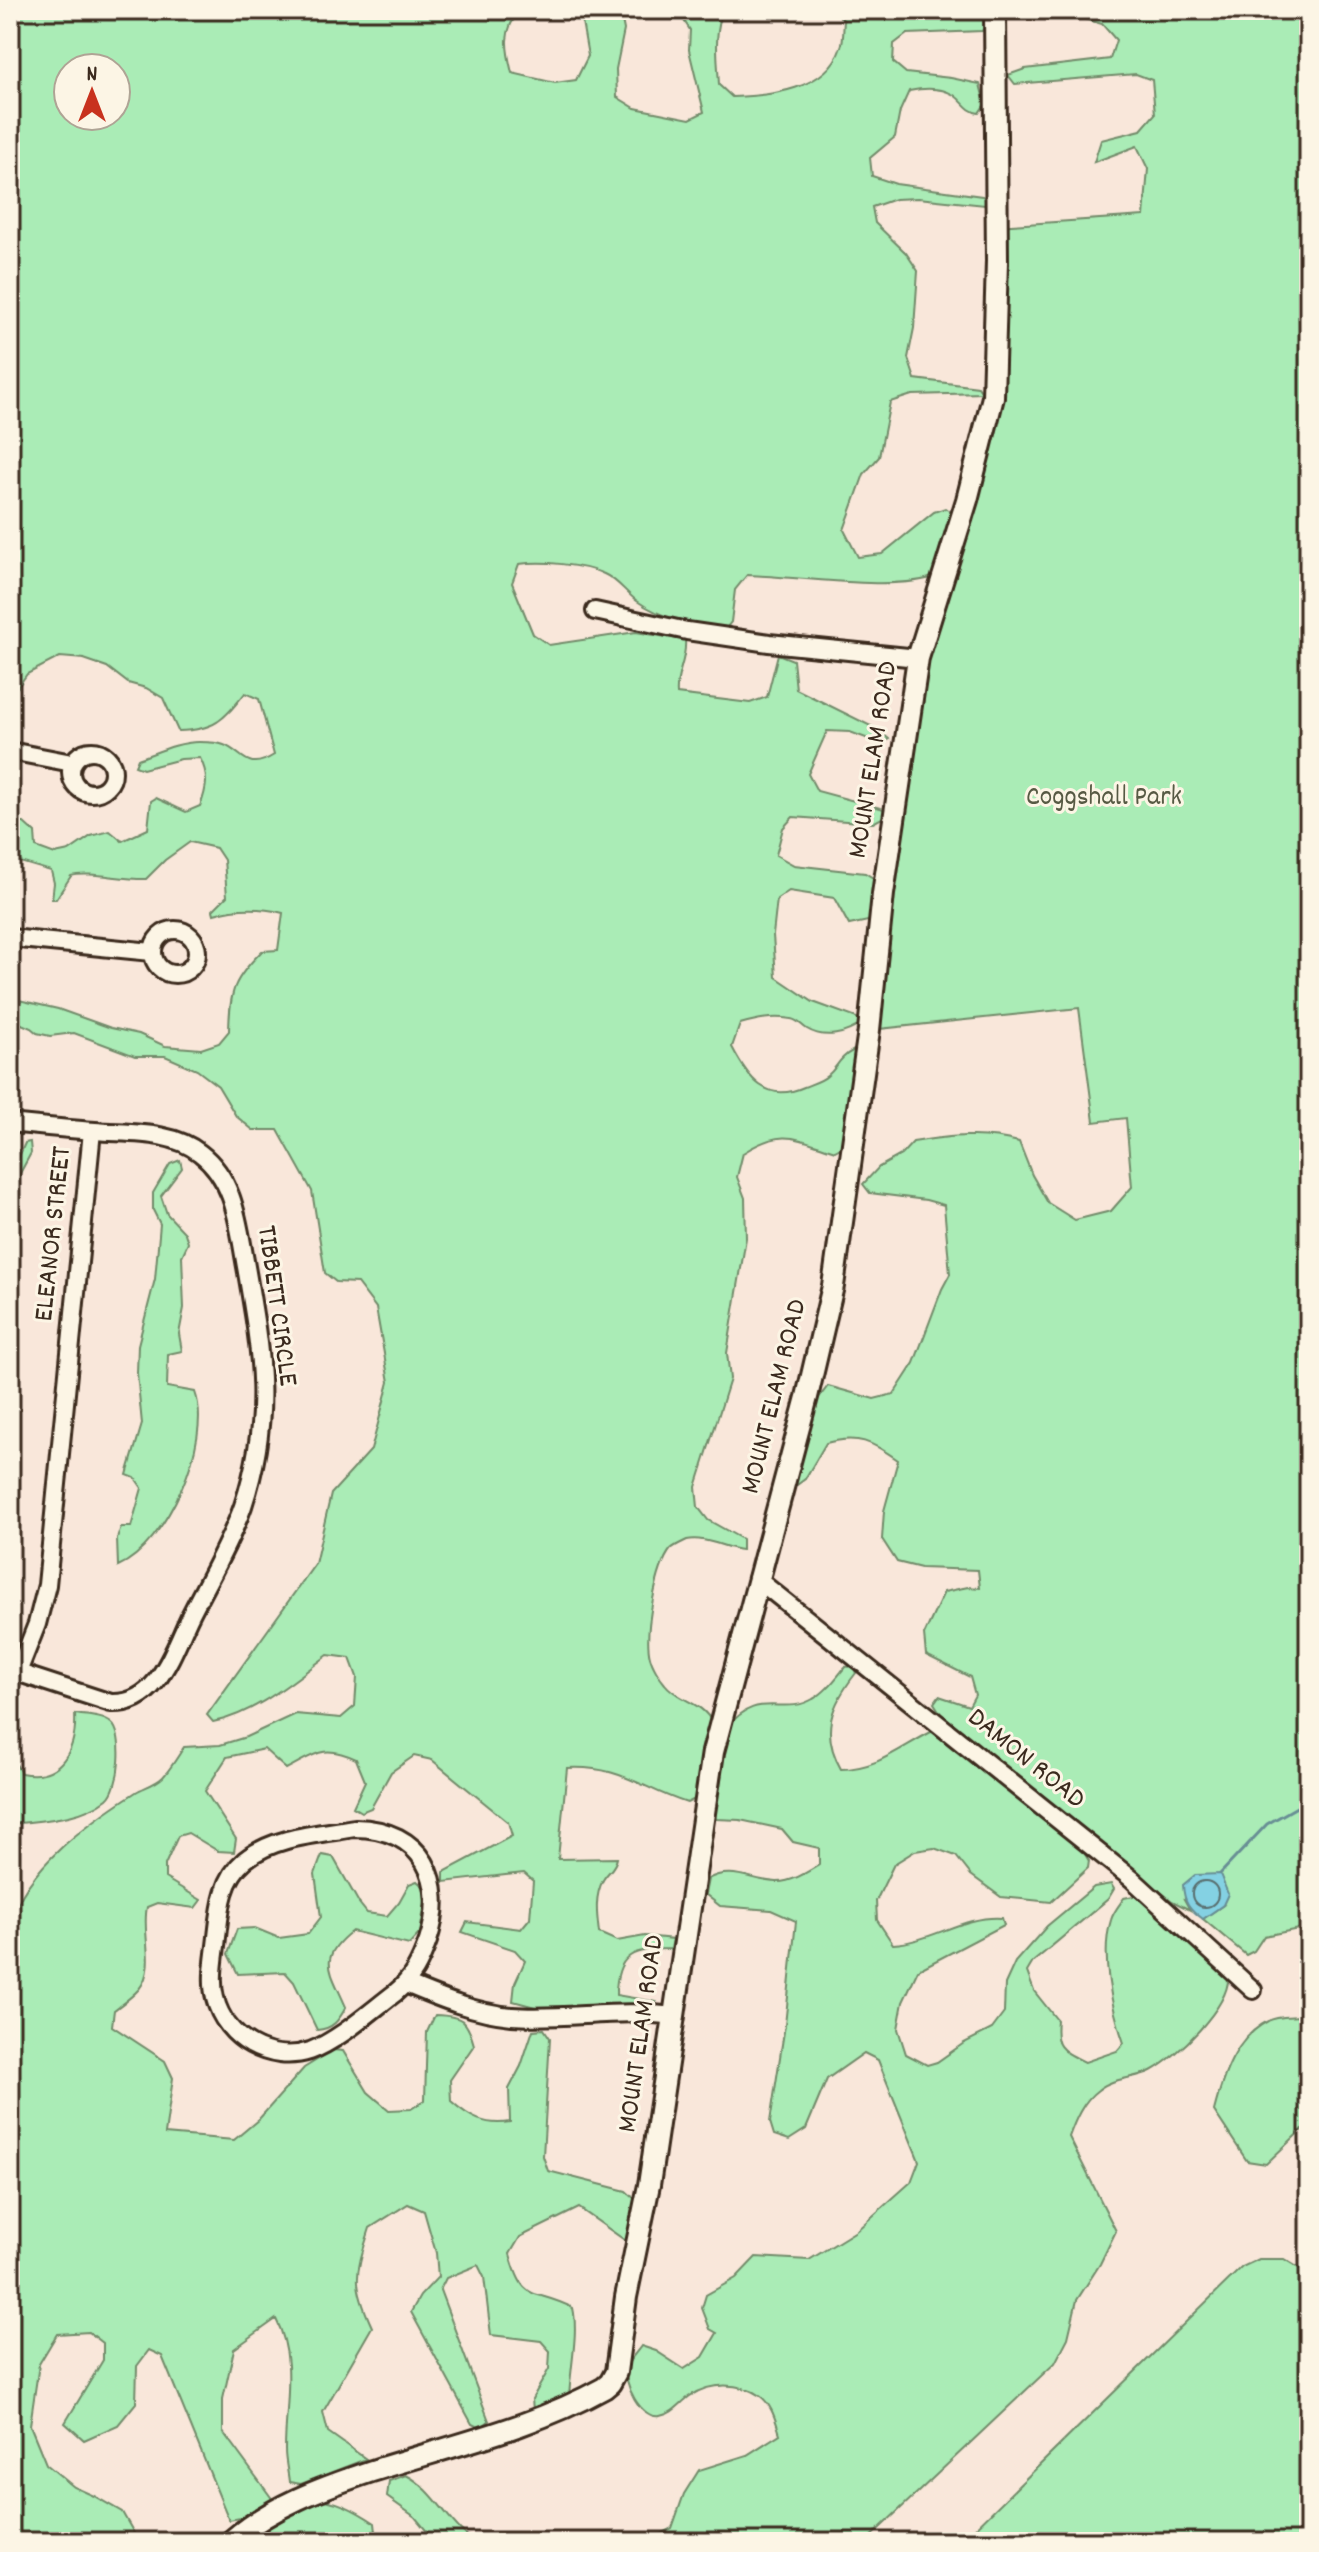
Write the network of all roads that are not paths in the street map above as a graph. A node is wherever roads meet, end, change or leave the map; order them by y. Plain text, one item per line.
1 (995, 10) edge
2 (595, 611) dead end
3 (918, 658) junction
4 (10, 751) edge
5 (72, 763) dead end
6 (10, 938) edge
7 (152, 952) dead end
8 (10, 1123) edge
9 (92, 1131) junction
10 (757, 1579) junction
11 (14, 1671) edge
12 (406, 1984) junction
13 (1253, 1990) dead end
14 (673, 2016) junction
15 (230, 2542) edge

1 - 3 main road, MOUNT ELAM ROAD
2 - 3 street
3 - 10 main road, MOUNT ELAM ROAD
4 - 5 street
6 - 7 street
8 - 9 street, TIBBETT CIRCLE
9 - 11 street, ELEANOR STREET
9 - 11 street, TIBBETT CIRCLE
10 - 13 street, DAMON ROAD
10 - 14 main road, MOUNT ELAM ROAD
12 - 12 street
12 - 14 street
14 - 15 main road, MOUNT ELAM ROAD

